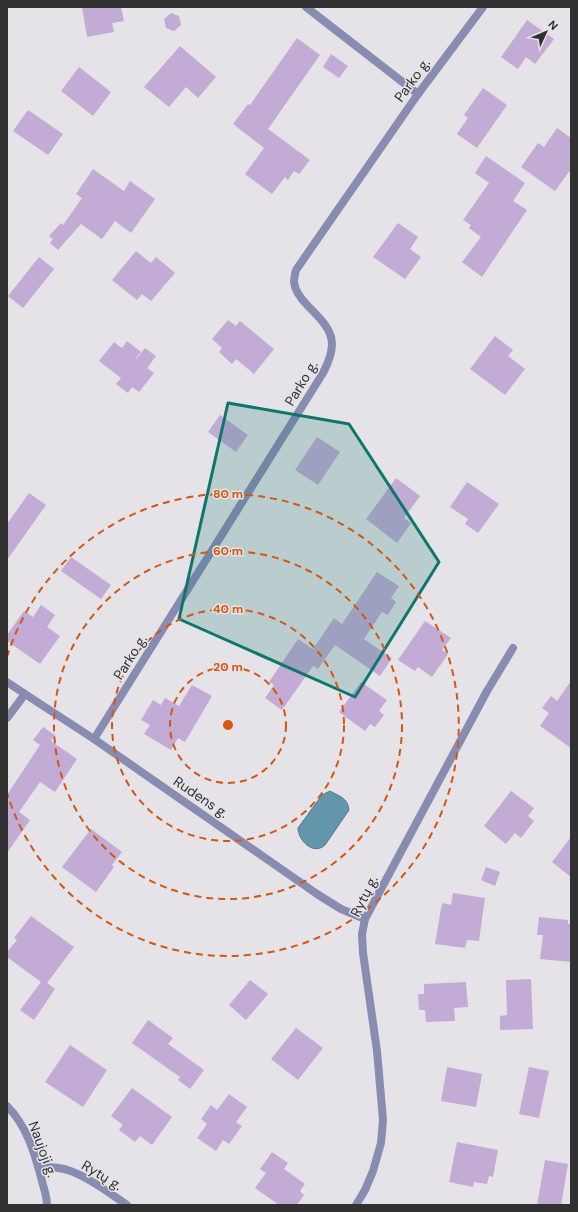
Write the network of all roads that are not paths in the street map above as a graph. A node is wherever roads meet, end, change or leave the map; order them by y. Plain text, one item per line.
1 (306, 7) edge
2 (483, 7) edge
3 (418, 94) junction
4 (512, 648) dead end
5 (7, 682) edge
6 (25, 694) junction
7 (7, 718) edge
8 (94, 739) junction
9 (365, 919) junction
10 (7, 1106) edge
11 (39, 1169) junction
12 (48, 1205) edge
13 (128, 1205) edge
14 (356, 1205) edge

1 - 3 street
2 - 3 street, Parko g.
3 - 8 street, Parko g.
4 - 9 street, Rytų g.
5 - 6 street, Rudens g.
6 - 7 street
6 - 8 street, Rudens g.
8 - 9 street, Rudens g.
9 - 14 street, Rytų g.
10 - 11 street, Naujoji g.
11 - 12 street, Naujoji g.
11 - 13 street, Rytų g.

